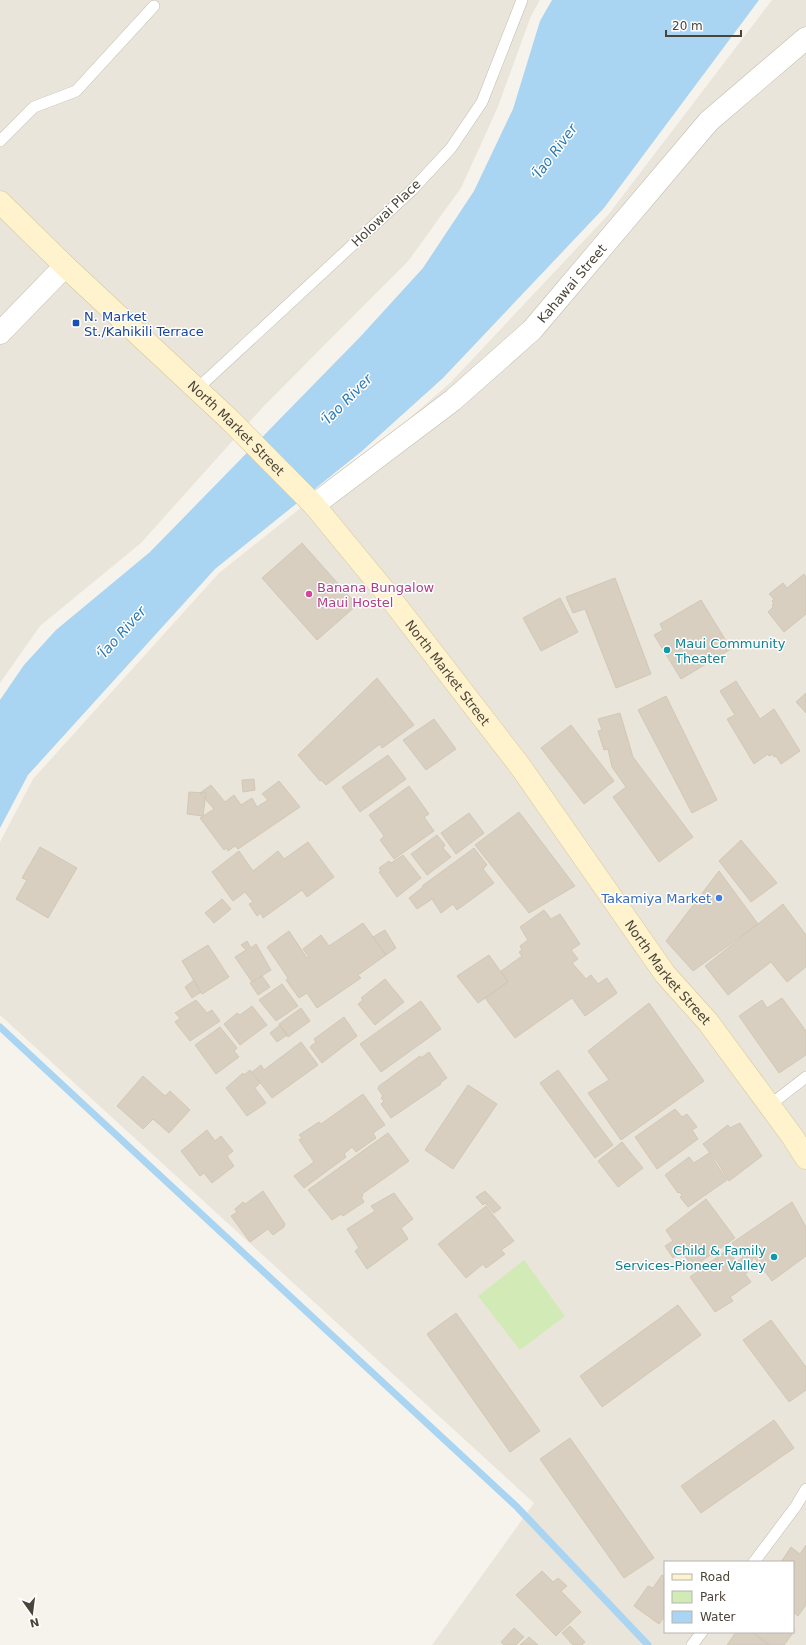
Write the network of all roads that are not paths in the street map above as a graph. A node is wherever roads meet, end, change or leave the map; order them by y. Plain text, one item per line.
1 (522, 0) edge
2 (154, 6) dead end
3 (806, 38) edge
4 (0, 141) edge
5 (0, 202) edge
6 (65, 266) junction
7 (0, 333) edge
8 (198, 388) junction
9 (314, 505) junction
10 (806, 1077) edge
11 (770, 1105) junction
12 (806, 1158) edge
13 (806, 1489) edge
14 (755, 1561) edge
15 (701, 1633) edge
16 (692, 1645) edge

1 - 8 lane, Holowai Place
2 - 4 lane
3 - 9 street, Kahawai Street
5 - 6 street, North Market Street
6 - 7 street
6 - 8 street, North Market Street
8 - 9 street, North Market Street
9 - 11 street, North Market Street
10 - 11 lane
11 - 12 street, North Market Street
13 - 14 lane
15 - 16 lane

